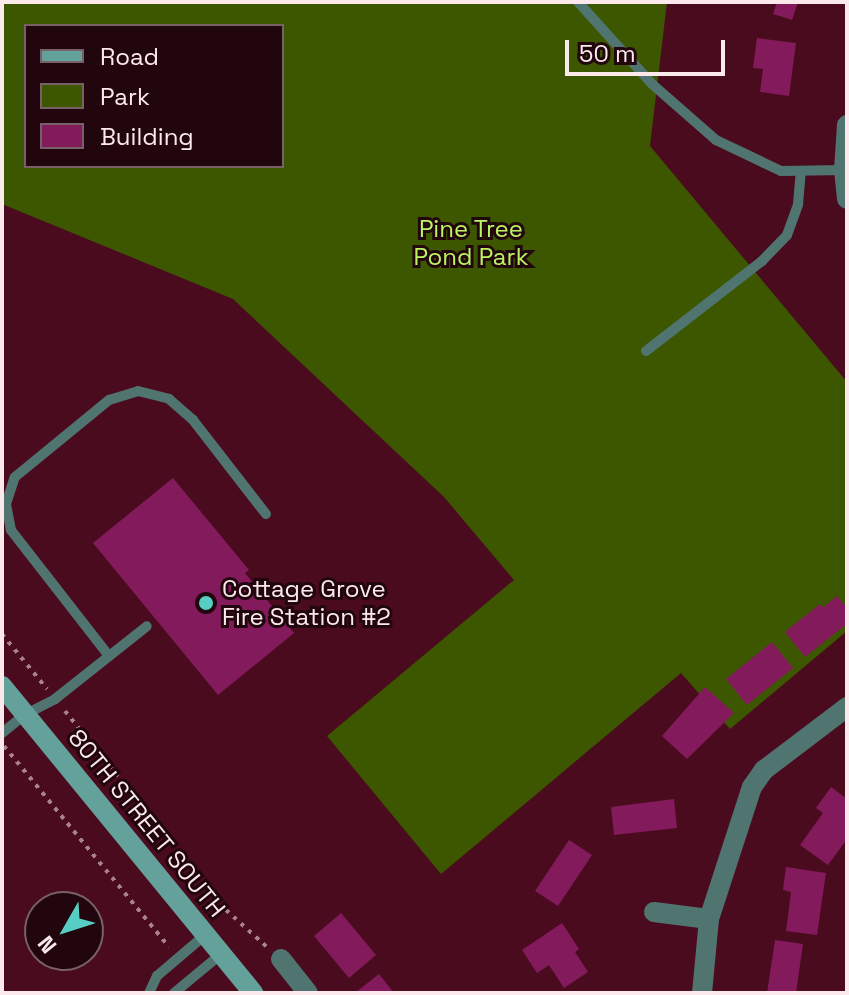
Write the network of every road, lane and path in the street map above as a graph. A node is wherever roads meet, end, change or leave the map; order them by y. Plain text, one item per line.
1 (578, 2) edge
2 (847, 125) edge
3 (845, 170) edge
4 (801, 171) junction
5 (847, 199) edge
6 (646, 351) dead end
7 (266, 514) dead end
8 (147, 626) dead end
9 (2, 634) edge
10 (109, 656) junction
11 (2, 686) edge
12 (55, 699) junction
13 (847, 707) edge
14 (24, 715) junction
15 (2, 733) edge
16 (2, 744) edge
17 (654, 912) dead end
18 (709, 919) junction
19 (205, 935) junction
20 (221, 954) junction
21 (178, 958) junction
22 (281, 959) joint
23 (149, 993) edge
24 (174, 993) edge
25 (253, 993) edge
26 (308, 993) edge
27 (702, 993) edge

1 - 4 lane
2 - 3 street
3 - 4 lane
3 - 5 street
4 - 6 lane
7 - 10 lane
8 - 10 lane
9 - 12 path
10 - 12 lane
11 - 14 main road, 80TH STREET SOUTH
12 - 14 lane
12 - 22 path
13 - 18 street
14 - 15 lane
14 - 19 main road, 80TH STREET SOUTH
16 - 21 path
17 - 18 street
18 - 27 street
19 - 20 main road, 80TH STREET SOUTH
19 - 21 lane
20 - 24 lane
20 - 25 main road, 80TH STREET SOUTH
21 - 23 lane
22 - 26 street

